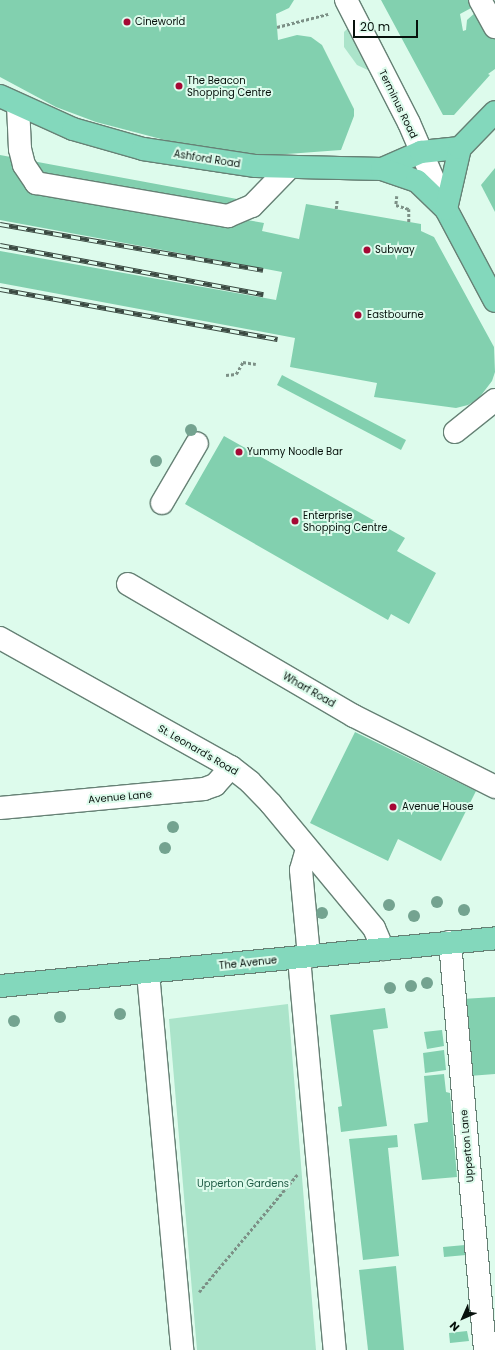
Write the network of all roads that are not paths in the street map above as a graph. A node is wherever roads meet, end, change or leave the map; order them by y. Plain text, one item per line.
1 (480, 0) edge
2 (348, 3) edge
3 (495, 27) edge
4 (9, 100) edge
5 (495, 112) edge
6 (460, 148) junction
7 (421, 152) junction
8 (289, 168) junction
9 (382, 169) junction
10 (446, 209) junction
11 (495, 301) edge
12 (495, 400) edge
13 (455, 432) dead end
14 (197, 443) dead end
15 (162, 503) dead end
16 (128, 584) dead end
17 (0, 638) edge
18 (231, 768) junction
19 (495, 787) edge
20 (0, 808) edge
21 (307, 849) junction
22 (495, 938) edge
23 (450, 942) junction
24 (383, 949) junction
25 (304, 957) junction
26 (148, 973) junction
27 (0, 986) edge
28 (182, 1350) edge
29 (335, 1350) edge
30 (485, 1350) edge

1 - 3 street
2 - 7 street, Terminus Road
4 - 8 main road, Ashford Road
4 - 8 street
5 - 6 main road
6 - 7 main road, Ashford Road
6 - 10 main road
7 - 9 main road, Ashford Road
7 - 10 street, Terminus Road
8 - 9 main road, Ashford Road
9 - 10 main road, Terminus Road
10 - 11 main road, Terminus Road
12 - 13 street
14 - 15 street
16 - 19 street, Wharf Road
17 - 18 street, St. Leonard's Road
18 - 20 street, Avenue Lane
18 - 21 street, St. Leonard's Road
21 - 24 street, St. Leonard's Road
21 - 25 street
22 - 23 main road, The Avenue
23 - 24 main road, The Avenue
23 - 30 street, Upperton Lane
24 - 25 main road, The Avenue
25 - 26 main road, The Avenue
25 - 29 street
26 - 27 main road, The Avenue
26 - 28 street

